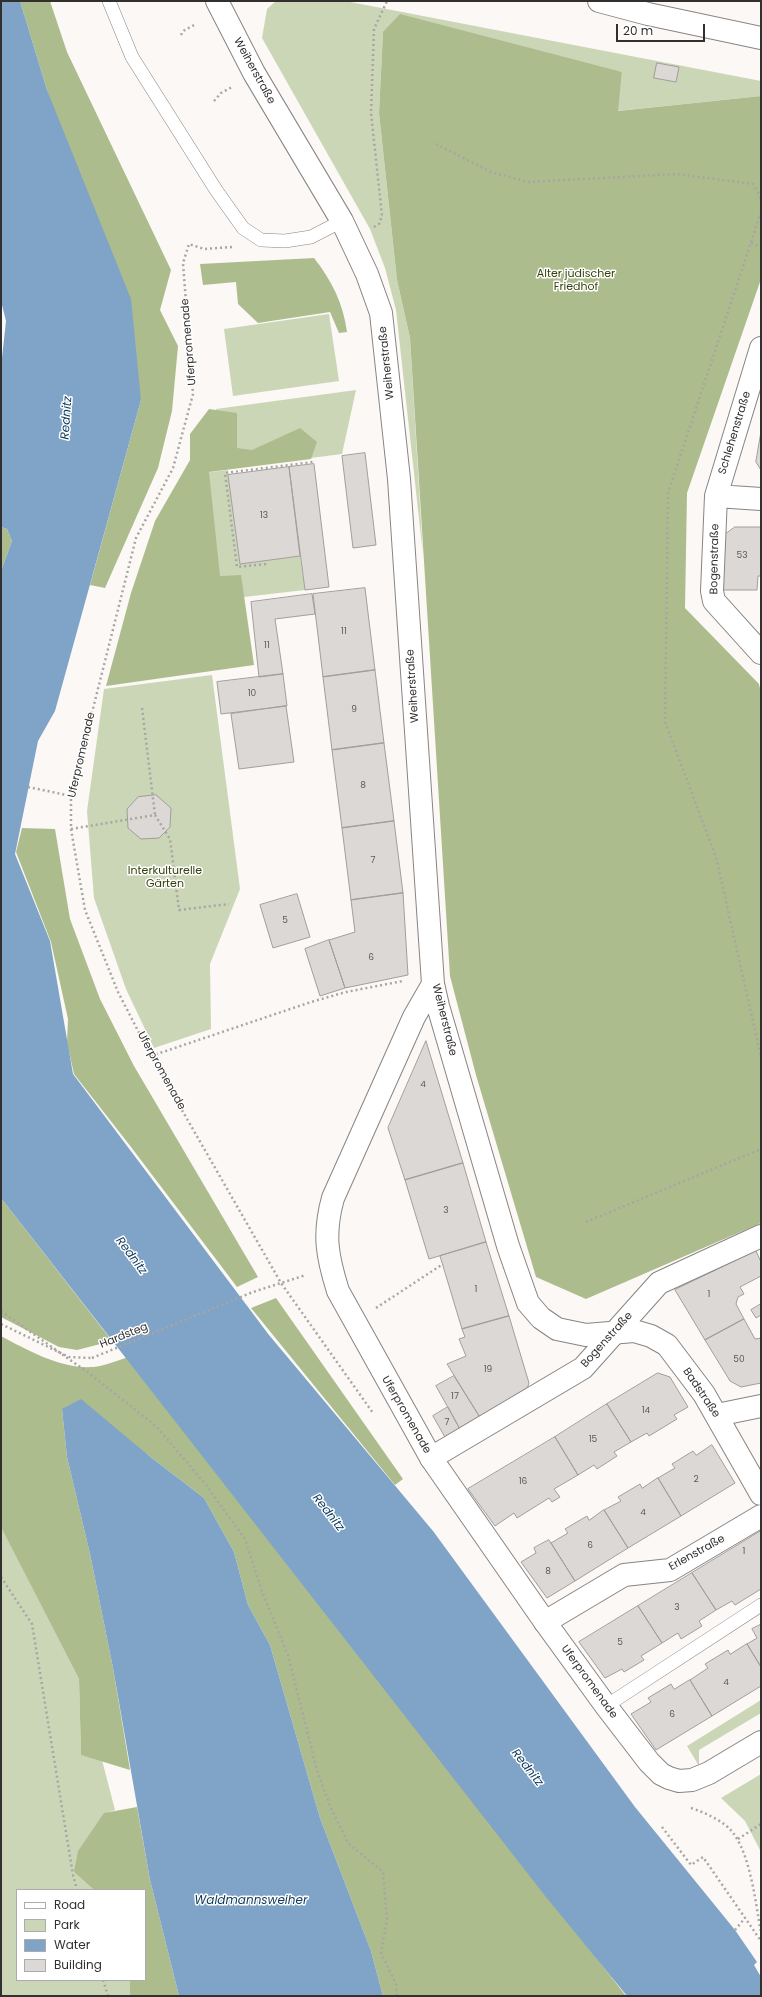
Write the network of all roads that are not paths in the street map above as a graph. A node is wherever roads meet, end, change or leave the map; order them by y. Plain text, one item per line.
1 (109, 1) edge
2 (217, 1) edge
3 (599, 1) edge
4 (649, 7) edge
5 (761, 38) edge
6 (347, 230) junction
7 (761, 348) edge
8 (716, 496) junction
9 (761, 499) edge
10 (761, 653) edge
11 (433, 980) junction
12 (761, 1236) edge
13 (613, 1334) junction
14 (761, 1406) edge
15 (717, 1415) junction
16 (431, 1458) junction
17 (761, 1494) edge
18 (761, 1516) edge
19 (761, 1605) edge
20 (545, 1622) junction
21 (606, 1706) junction
22 (761, 1742) edge

1 - 6 lane
2 - 6 street, Weiherstraße
3 - 4 street
4 - 5 street
6 - 11 street, Weiherstraße
7 - 8 street, Schlehenstraße
8 - 9 street
8 - 10 street, Bogenstraße
11 - 13 street, Weiherstraße
11 - 16 street, Uferpromenade
12 - 13 street, Bogenstraße
13 - 15 street, Badstraße
13 - 16 street, Bogenstraße
14 - 15 street
15 - 17 street, Badstraße
16 - 20 street, Uferpromenade
18 - 20 street, Erlenstraße
19 - 21 lane
20 - 21 street, Uferpromenade
21 - 22 street, Uferpromenade

